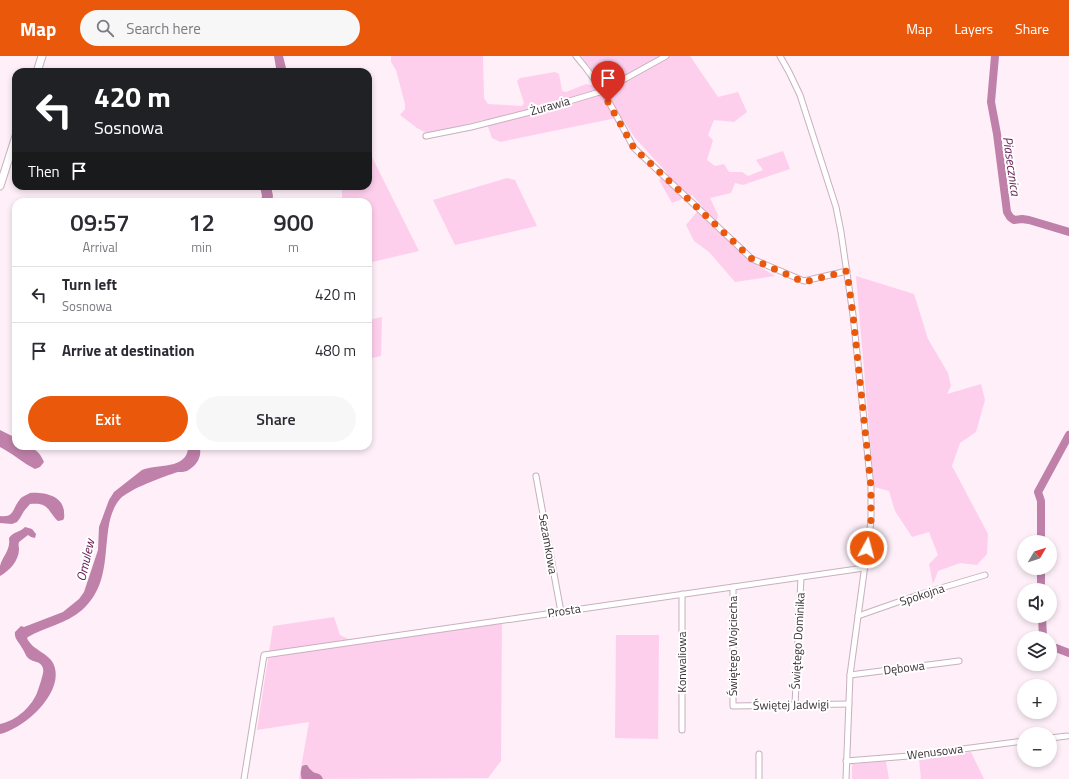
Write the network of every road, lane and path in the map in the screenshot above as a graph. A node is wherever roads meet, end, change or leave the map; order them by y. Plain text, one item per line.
1 (42, 56) edge
2 (576, 56) edge
3 (666, 56) edge
4 (780, 56) edge
5 (38, 68) edge
6 (603, 91) junction
7 (426, 136) dead end
8 (12, 148) edge
9 (0, 186) edge
10 (847, 271) junction
11 (536, 476) dead end
12 (864, 568) junction
13 (985, 575) dead end
14 (801, 577) junction
15 (733, 587) junction
16 (682, 594) junction
17 (561, 612) junction
18 (858, 616) junction
19 (959, 661) dead end
20 (850, 675) junction
21 (849, 704) junction
22 (795, 705) junction
23 (733, 706) joint
24 (682, 730) dead end
25 (1067, 736) dead end
26 (1057, 737) edge
27 (1017, 742) edge
28 (759, 754) dead end
29 (846, 761) junction
30 (244, 779) edge
31 (759, 779) edge
32 (846, 779) edge

1 - 5 street
2 - 6 street
3 - 6 street, Żurawia
4 - 10 street
6 - 7 street, Żurawia
6 - 10 street
8 - 9 street
10 - 12 street
11 - 17 street, Sezamkowa
12 - 14 street, Prosta
12 - 18 street
13 - 18 street, Spokojna
14 - 15 street, Prosta
14 - 22 street, Świętego Dominika
15 - 16 street, Prosta
15 - 23 street, Świętego Wojciecha
16 - 17 street, Prosta
16 - 24 street, Konwaliowa
17 - 30 street, Prosta
18 - 20 street
19 - 20 street, Dębowa
20 - 21 street
21 - 22 street, Świętej Jadwigi
21 - 29 street
22 - 23 street, Świętej Jadwigi
25 - 26 street
27 - 29 street, Wenusowa
28 - 31 street
29 - 32 street

